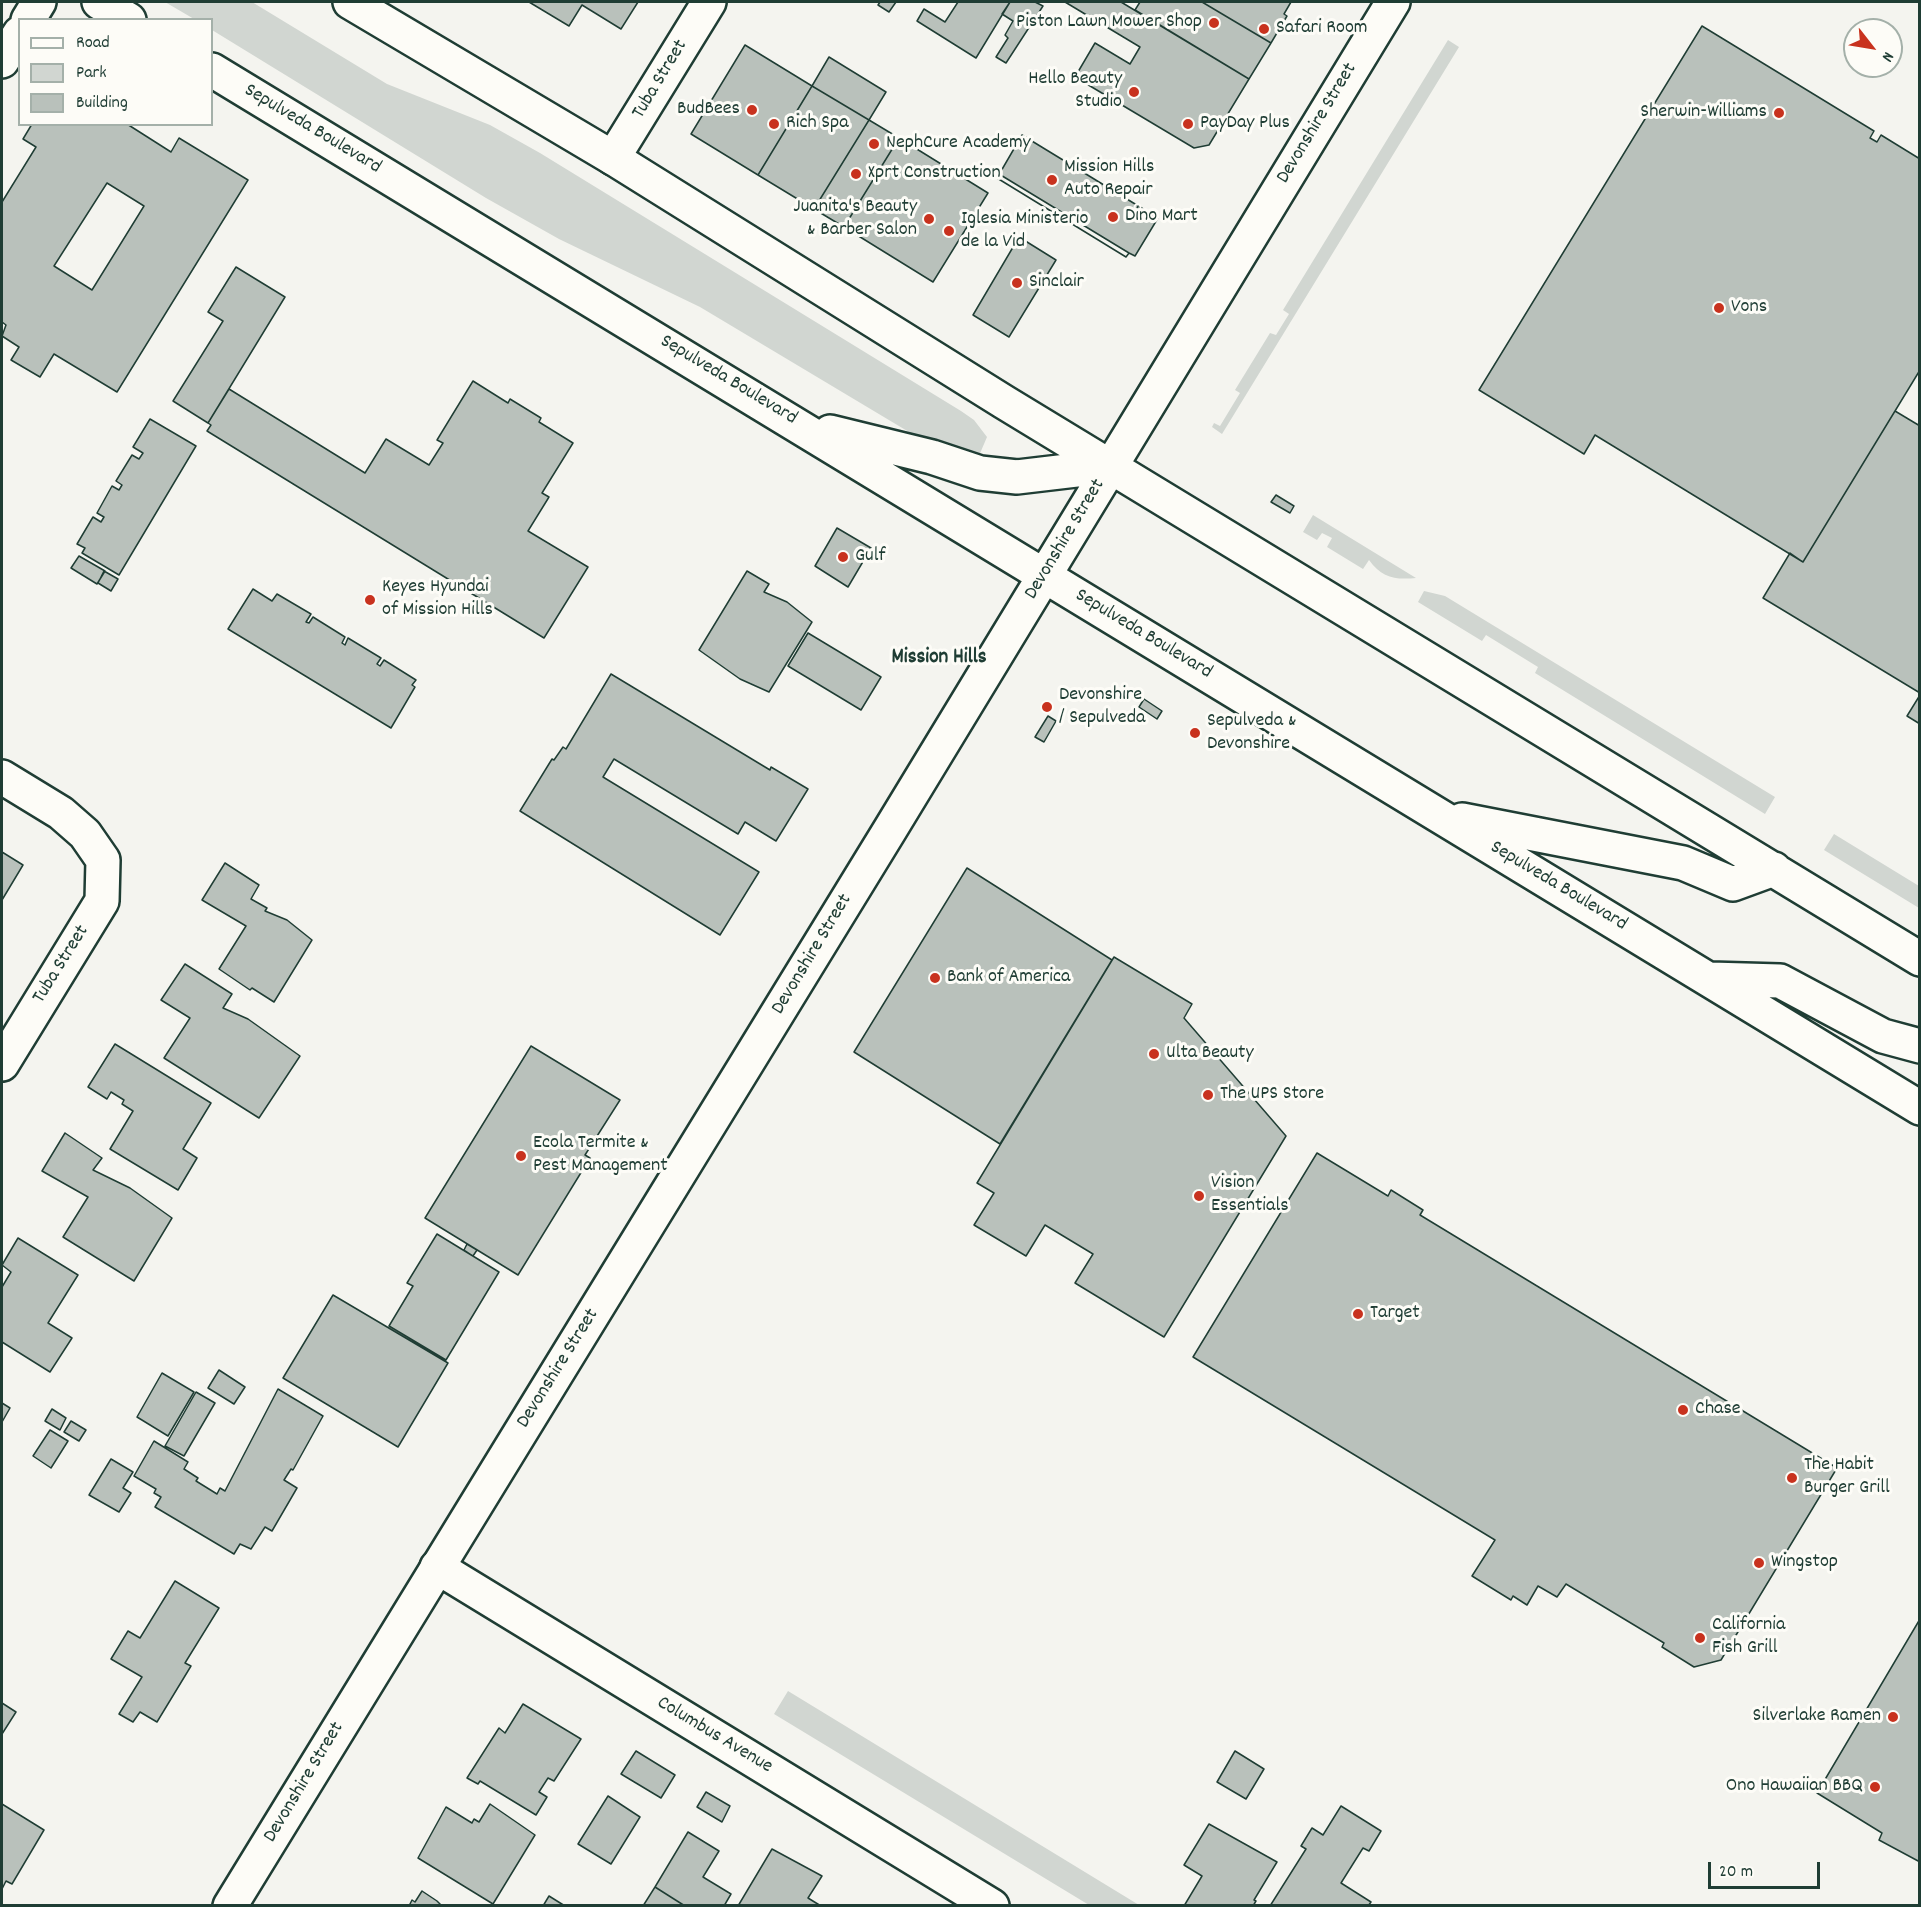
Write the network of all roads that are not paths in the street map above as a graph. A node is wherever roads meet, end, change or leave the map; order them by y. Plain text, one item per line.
1 (39, 2) edge
2 (99, 2) edge
3 (350, 2) edge
4 (709, 2) edge
5 (1393, 2) edge
6 (29, 18) edge
7 (126, 18) edge
8 (18, 36) edge
9 (2, 62) edge
10 (213, 70) edge
11 (613, 158) junction
12 (802, 425) junction
13 (1110, 466) junction
14 (1044, 576) junction
15 (2, 777) edge
16 (1440, 815) junction
17 (1773, 870) junction
18 (1920, 959) edge
19 (1708, 979) junction
20 (1920, 1046) edge
21 (1838, 1057) junction
22 (2, 1064) edge
23 (1920, 1069) edge
24 (1920, 1108) edge
25 (437, 1567) junction
26 (959, 1897) edge
27 (230, 1905) edge
28 (992, 1905) edge

1 - 6 main road
2 - 7 main road
3 - 11 main road
4 - 11 main road, Tuba Street
5 - 13 main road, Devonshire Street
8 - 9 main road
10 - 12 main road, Sepulveda Boulevard
11 - 13 main road
12 - 13 main road
12 - 14 main road, Sepulveda Boulevard
13 - 14 main road, Devonshire Street
13 - 17 main road
14 - 16 main road, Sepulveda Boulevard
14 - 25 main road, Devonshire Street
15 - 22 main road, Tuba Street
16 - 17 main road
16 - 19 main road, Sepulveda Boulevard
17 - 18 main road
19 - 20 main road
19 - 21 main road, Sepulveda Boulevard
21 - 23 main road
21 - 24 main road, Sepulveda Boulevard
25 - 26 main road, Columbus Avenue
25 - 27 main road, Devonshire Street
26 - 28 main road, Columbus Avenue

